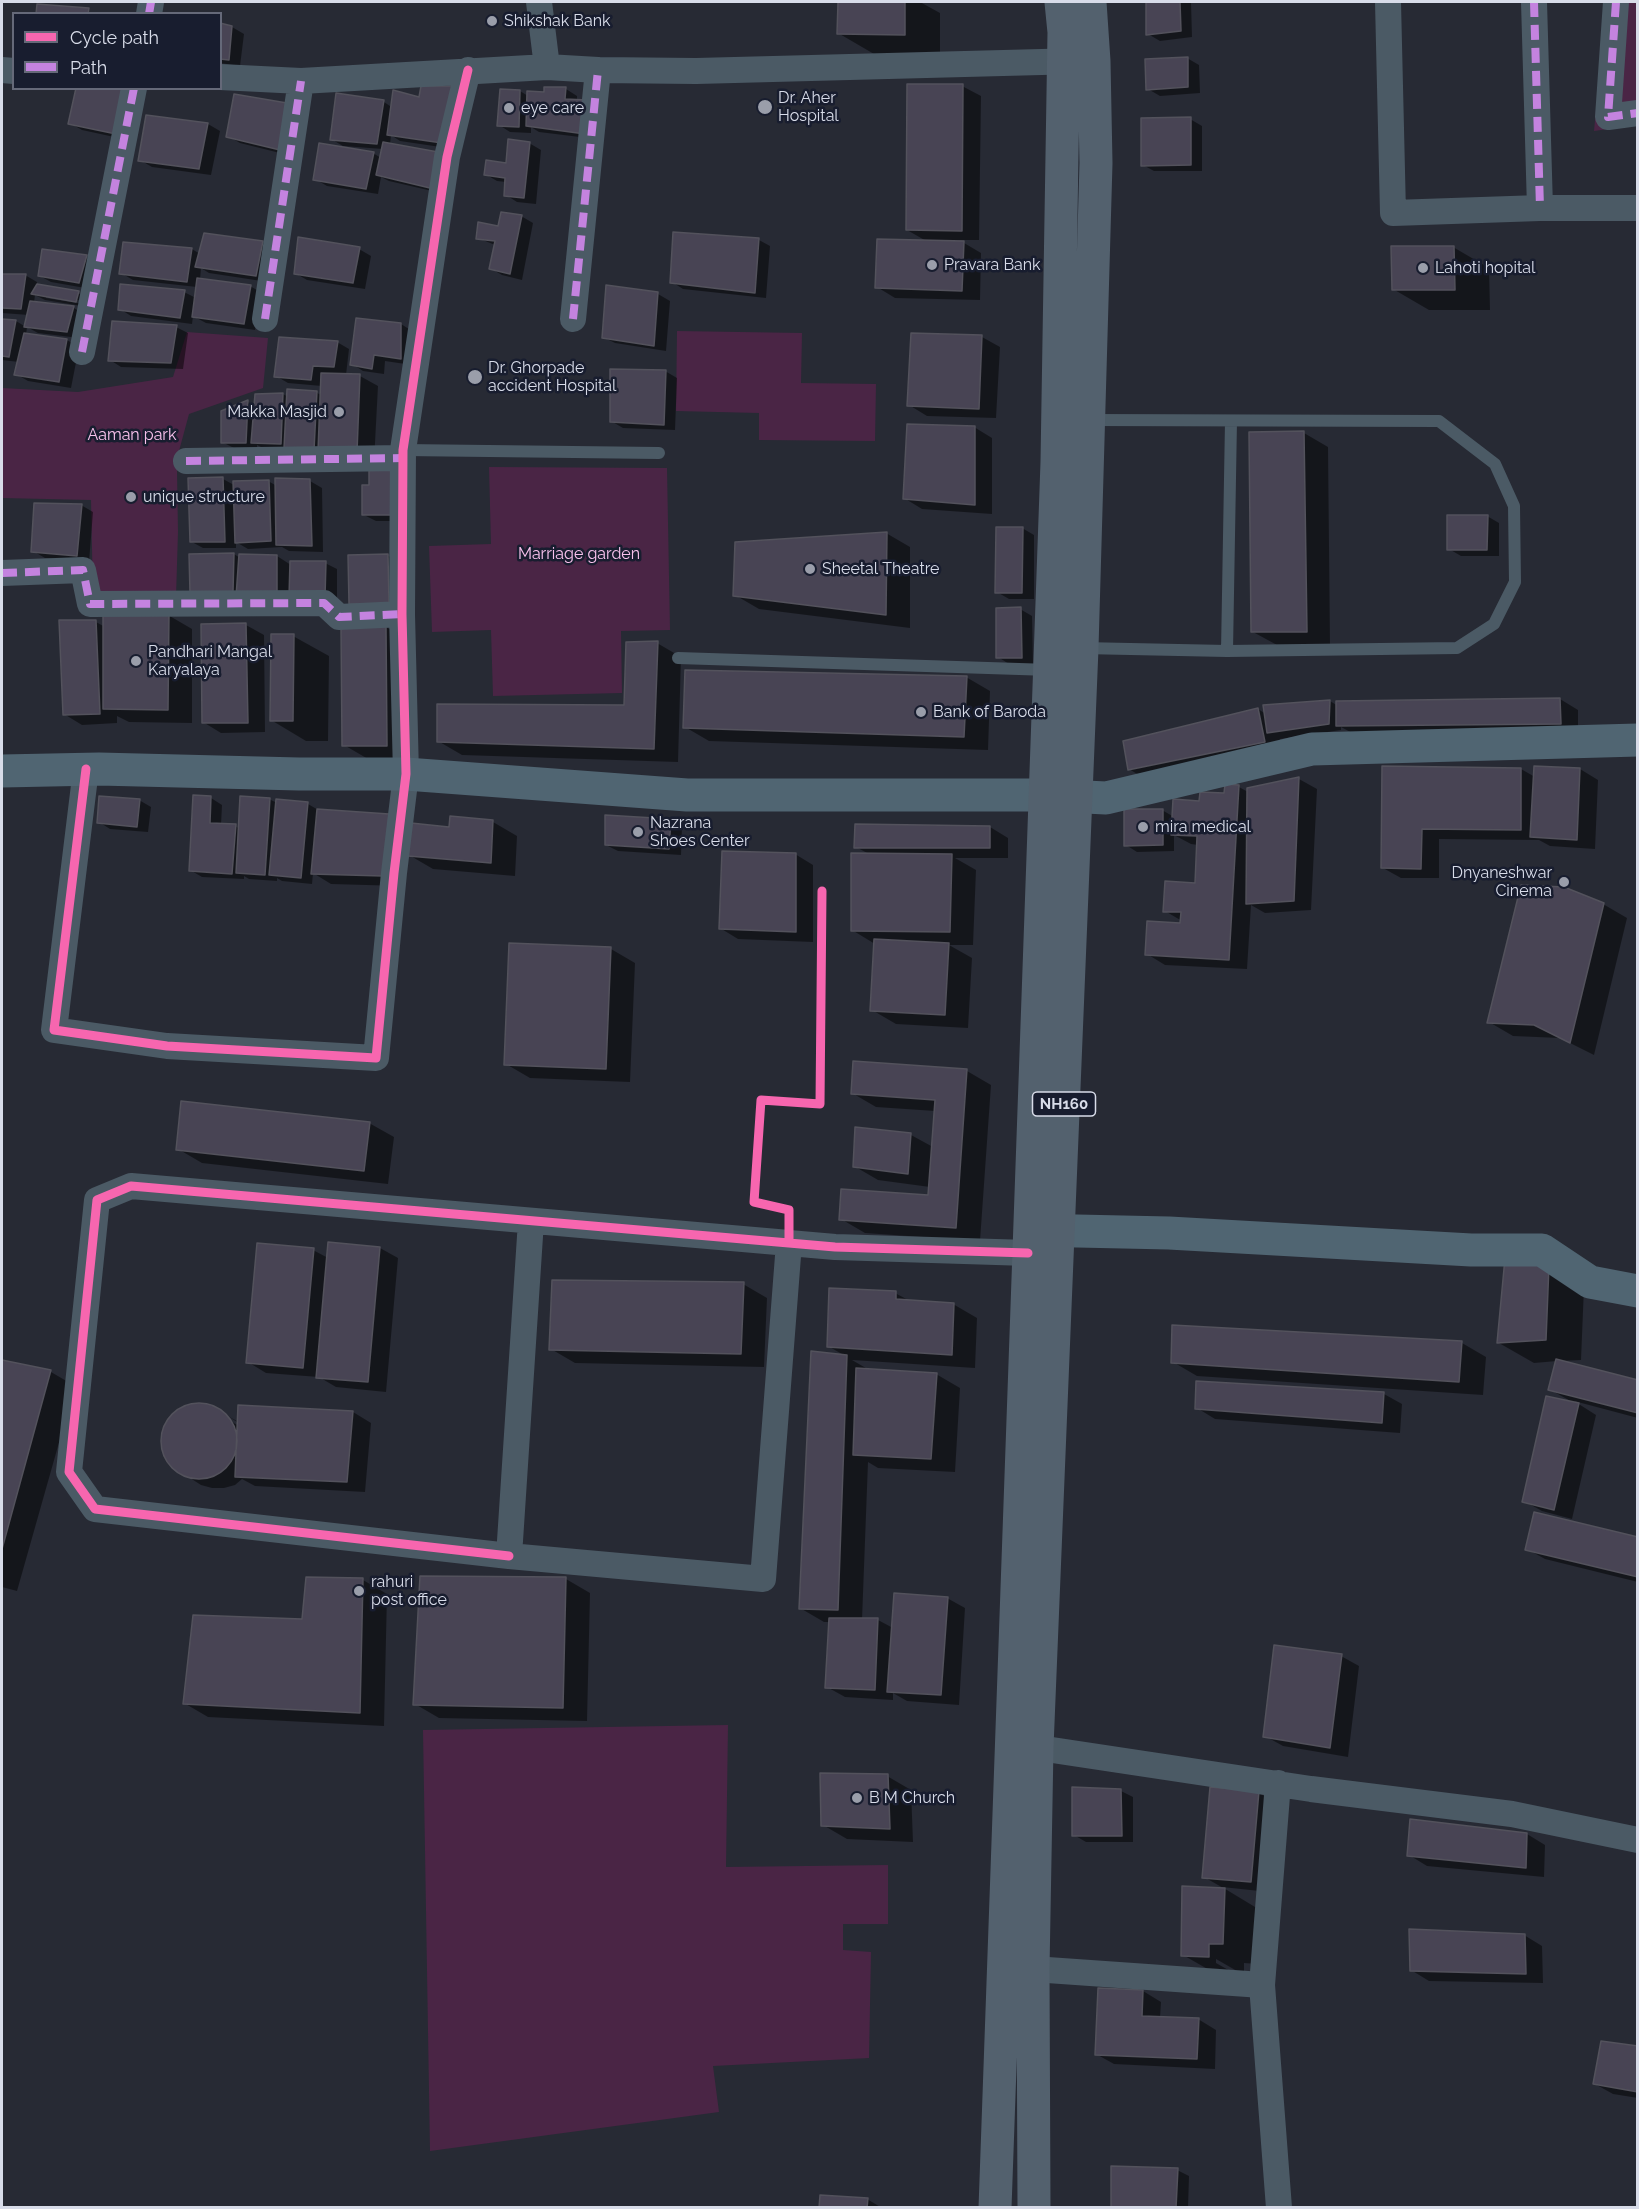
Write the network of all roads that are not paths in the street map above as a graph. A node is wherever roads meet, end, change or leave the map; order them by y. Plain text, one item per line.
1 (539, 2) edge
2 (1060, 2) edge
3 (1090, 2) edge
4 (1388, 2) edge
5 (1534, 2) edge
6 (1616, 2) edge
7 (1079, 61) junction
8 (547, 66) junction
9 (468, 70) junction
10 (598, 70) junction
11 (222, 76) edge
12 (301, 81) junction
13 (134, 90) edge
14 (1638, 113) edge
15 (1540, 208) junction
16 (1638, 208) edge
17 (265, 319) dead end
18 (573, 319) dead end
19 (82, 352) dead end
20 (1073, 420) junction
21 (1231, 421) junction
22 (659, 453) dead end
23 (403, 454) junction
24 (186, 461) dead end
25 (2, 573) edge
26 (402, 614) junction
27 (1227, 651) junction
28 (678, 658) dead end
29 (1065, 659) junction
30 (1638, 740) edge
31 (86, 770) junction
32 (2, 771) edge
33 (406, 774) junction
34 (1060, 796) junction
35 (531, 1221) junction
36 (1039, 1238) junction
37 (789, 1243) junction
38 (1638, 1291) edge
39 (509, 1556) junction
40 (1024, 1745) junction
41 (1278, 1783) junction
42 (1638, 1840) edge
43 (1033, 1969) junction
44 (1262, 1984) junction
45 (997, 2153) junction
46 (1034, 2154) junction
47 (995, 2208) edge
48 (1034, 2208) edge
49 (1279, 2208) edge

1 - 8 street
2 - 7 highway, NH160
3 - 7 highway, NH160
4 - 15 street
5 - 15 street
6 - 14 street
7 - 10 street
7 - 20 highway, NH160
8 - 9 street
8 - 10 street
9 - 12 street
9 - 23 street
10 - 18 street
11 - 12 street
12 - 17 street
13 - 19 street
15 - 16 street
20 - 21 lane
20 - 29 highway, NH160
21 - 27 lane
21 - 27 lane
22 - 23 lane
23 - 24 street
23 - 26 street
25 - 26 street
26 - 33 street
27 - 29 lane
28 - 29 lane
29 - 34 highway, NH160
30 - 34 main road
31 - 32 main road
31 - 33 main road
31 - 33 street
33 - 34 main road
34 - 36 highway, NH160
35 - 37 street
35 - 39 street
35 - 39 street
36 - 37 street
36 - 38 main road
36 - 40 highway, NH160
37 - 39 street
40 - 41 street
40 - 43 highway, NH160
40 - 45 highway, NH160
41 - 42 street
41 - 44 street
43 - 44 street
43 - 46 highway, NH160
44 - 49 street
45 - 46 highway
45 - 47 highway, NH160
46 - 48 highway, NH160

